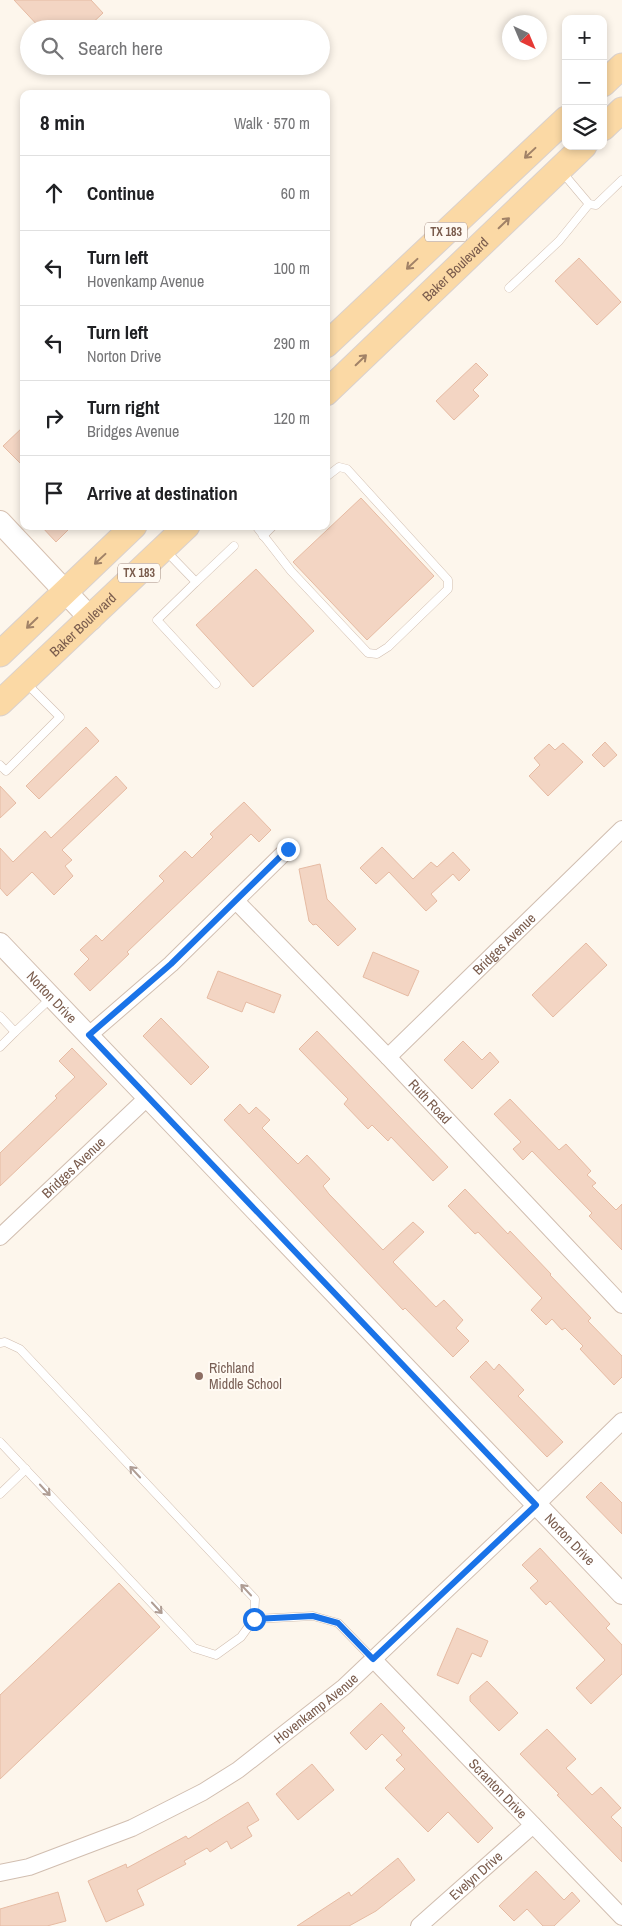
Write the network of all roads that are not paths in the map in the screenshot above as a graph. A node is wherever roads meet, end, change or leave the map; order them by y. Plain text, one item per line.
1 (622, 66) edge
2 (607, 80) edge
3 (622, 110) edge
4 (562, 123) edge
5 (607, 124) edge
6 (580, 150) edge
7 (560, 169) junction
8 (622, 180) edge
9 (589, 204) junction
10 (510, 288) dead end
11 (330, 341) edge
12 (330, 389) edge
13 (330, 474) edge
14 (0, 522) edge
15 (130, 530) edge
16 (183, 530) edge
17 (259, 530) edge
18 (270, 530) edge
19 (263, 536) junction
20 (234, 546) dead end
21 (164, 548) junction
22 (196, 582) junction
23 (65, 591) junction
24 (90, 619) junction
25 (0, 654) edge
26 (24, 681) junction
27 (216, 684) dead end
28 (0, 703) edge
29 (0, 765) edge
30 (622, 829) edge
31 (288, 849) dead end
32 (236, 901) junction
33 (0, 943) edge
34 (52, 997) junction
35 (0, 1016) edge
36 (15, 1032) junction
37 (89, 1035) junction
38 (0, 1047) edge
39 (388, 1057) junction
40 (148, 1097) junction
41 (0, 1237) edge
42 (622, 1305) edge
43 (0, 1343) edge
44 (622, 1421) edge
45 (0, 1442) edge
46 (26, 1469) junction
47 (0, 1494) edge
48 (536, 1505) junction
49 (622, 1594) edge
50 (254, 1619) junction
51 (373, 1659) junction
52 (533, 1824) junction
53 (0, 1873) edge
54 (622, 1917) edge
55 (419, 1926) edge

1 - 2 main road
3 - 5 main road
4 -> 11 main road, TX 183
6 - 7 main road, Baker Boulevard / TX 183
7 - 9 lane
12 -> 7 main road, Baker Boulevard / TX 183
8 - 9 lane
9 - 10 lane
13 - 19 lane
14 - 23 main road
15 -> 23 main road, TX 183
16 - 21 main road, Baker Boulevard / TX 183
17 - 19 lane
18 - 19 lane
20 - 22 lane
21 - 22 lane
21 - 24 main road, Baker Boulevard / TX 183
22 - 27 lane
23 - 24 main road
23 -> 25 main road, TX 183
24 - 26 main road, Baker Boulevard / TX 183
26 - 28 main road, Baker Boulevard / TX 183
26 - 29 lane
30 - 39 street, Bridges Avenue
31 - 32 street
32 - 37 street
32 - 39 street, Ruth Road
33 - 34 street, Norton Drive
34 - 36 lane
34 - 37 street, Norton Drive
35 - 36 lane
36 - 38 lane
37 - 40 street, Norton Drive
39 - 42 street, Ruth Road
40 - 41 street, Bridges Avenue
40 - 48 street, Norton Drive
50 -> 43 lane
44 - 48 street, Hovenkamp Avenue
45 - 46 lane
46 - 47 lane
46 -> 50 lane
48 - 49 street, Norton Drive
48 - 51 street, Hovenkamp Avenue
50 - 51 lane
51 - 52 street, Scranton Drive
51 - 53 street, Hovenkamp Avenue
52 - 54 street, Scranton Drive
52 - 55 street, Evelyn Drive

